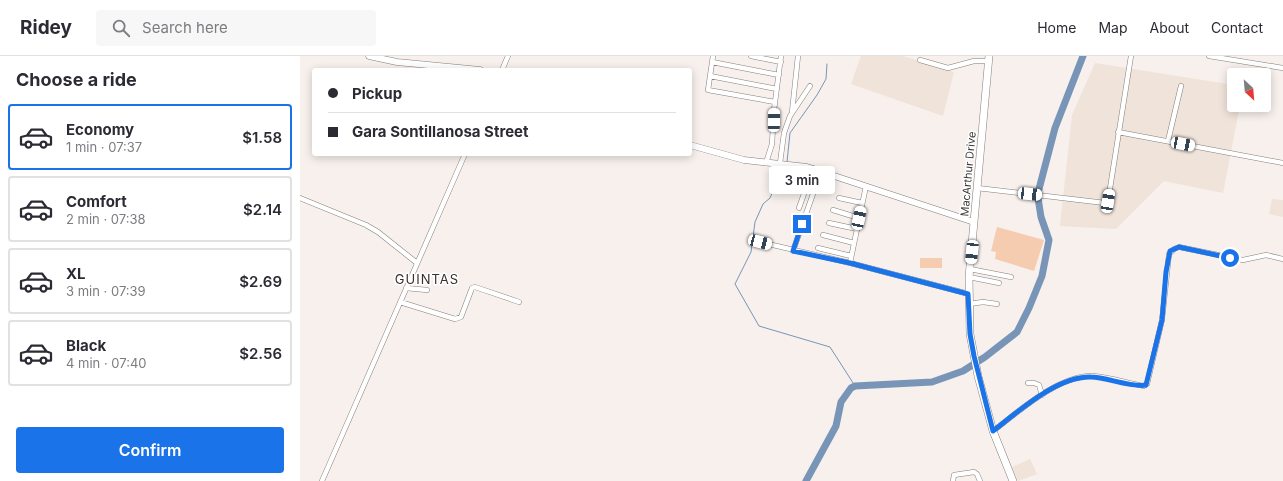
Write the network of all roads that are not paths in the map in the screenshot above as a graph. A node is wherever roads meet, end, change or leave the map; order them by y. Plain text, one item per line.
1 (369, 56) edge
2 (508, 56) edge
3 (713, 56) edge
4 (752, 56) edge
5 (781, 56) edge
6 (798, 56) edge
7 (1131, 56) edge
8 (1209, 56) edge
9 (989, 59) edge
10 (920, 60) dead end
11 (712, 62) junction
12 (780, 62) junction
13 (459, 68) edge
14 (503, 68) edge
15 (1283, 68) edge
16 (779, 75) junction
17 (710, 76) junction
18 (810, 86) dead end
19 (1181, 86) dead end
20 (777, 89) junction
21 (775, 102) junction
22 (792, 112) junction
23 (1118, 132) junction
24 (1168, 141) junction
25 (692, 146) edge
26 (464, 156) edge
27 (766, 163) junction
28 (782, 163) junction
29 (1283, 163) edge
30 (813, 168) junction
31 (821, 171) junction
32 (866, 186) junction
33 (977, 188) junction
34 (300, 198) edge
35 (839, 198) dead end
36 (862, 203) junction
37 (800, 208) dead end
38 (833, 210) dead end
39 (859, 218) junction
40 (974, 222) junction
41 (829, 223) dead end
42 (857, 229) junction
43 (823, 235) dead end
44 (760, 242) dead end
45 (854, 243) junction
46 (818, 248) dead end
47 (793, 251) junction
48 (851, 256) junction
49 (1283, 259) edge
50 (417, 263) junction
51 (850, 263) junction
52 (970, 268) junction
53 (969, 277) junction
54 (1011, 277) dead end
55 (999, 283) dead end
56 (406, 288) junction
57 (427, 290) dead end
58 (968, 294) junction
59 (400, 302) junction
60 (519, 302) dead end
61 (969, 304) junction
62 (997, 304) dead end
63 (1028, 383) dead end
64 (1042, 395) junction
65 (993, 431) junction
66 (322, 481) edge
67 (953, 481) edge
68 (980, 481) edge
69 (1013, 481) edge

1 - 13 street
2 - 14 street
3 - 11 street
4 - 12 street
5 - 12 street
6 - 22 street
7 - 23 street
8 - 15 street
9 - 10 street
9 - 33 main road, MacArthur Drive
11 - 16 street
11 - 17 street
12 - 16 street
16 - 20 street
17 - 20 street
17 - 21 street
18 - 22 street
19 - 24 street
20 - 21 street
21 - 27 street
22 - 28 street
23 - 24 street
23 - 33 street
24 - 29 street
25 - 27 street
26 - 50 street
27 - 28 street
28 - 30 street
30 - 31 street
30 - 37 street
31 - 32 street
31 - 47 street
32 - 36 street
32 - 40 street
33 - 40 main road, MacArthur Drive
34 - 50 street
35 - 36 street
36 - 39 street
38 - 39 street
39 - 42 street
40 - 52 main road, MacArthur Drive
41 - 42 street
42 - 45 street
43 - 45 street
44 - 47 street
45 - 48 street
46 - 48 street
47 - 51 street
48 - 51 street
49 - 64 street
50 - 56 street
51 - 58 street
52 - 53 main road, MacArthur Drive
52 - 54 street
53 - 55 street
53 - 58 main road, MacArthur Drive
56 - 57 street
56 - 59 street
58 - 61 main road, MacArthur Drive
59 - 60 street
59 - 66 street
61 - 62 street
61 - 65 main road, MacArthur Drive
63 - 64 street
64 - 65 street
65 - 69 main road, MacArthur Drive
67 - 68 street

